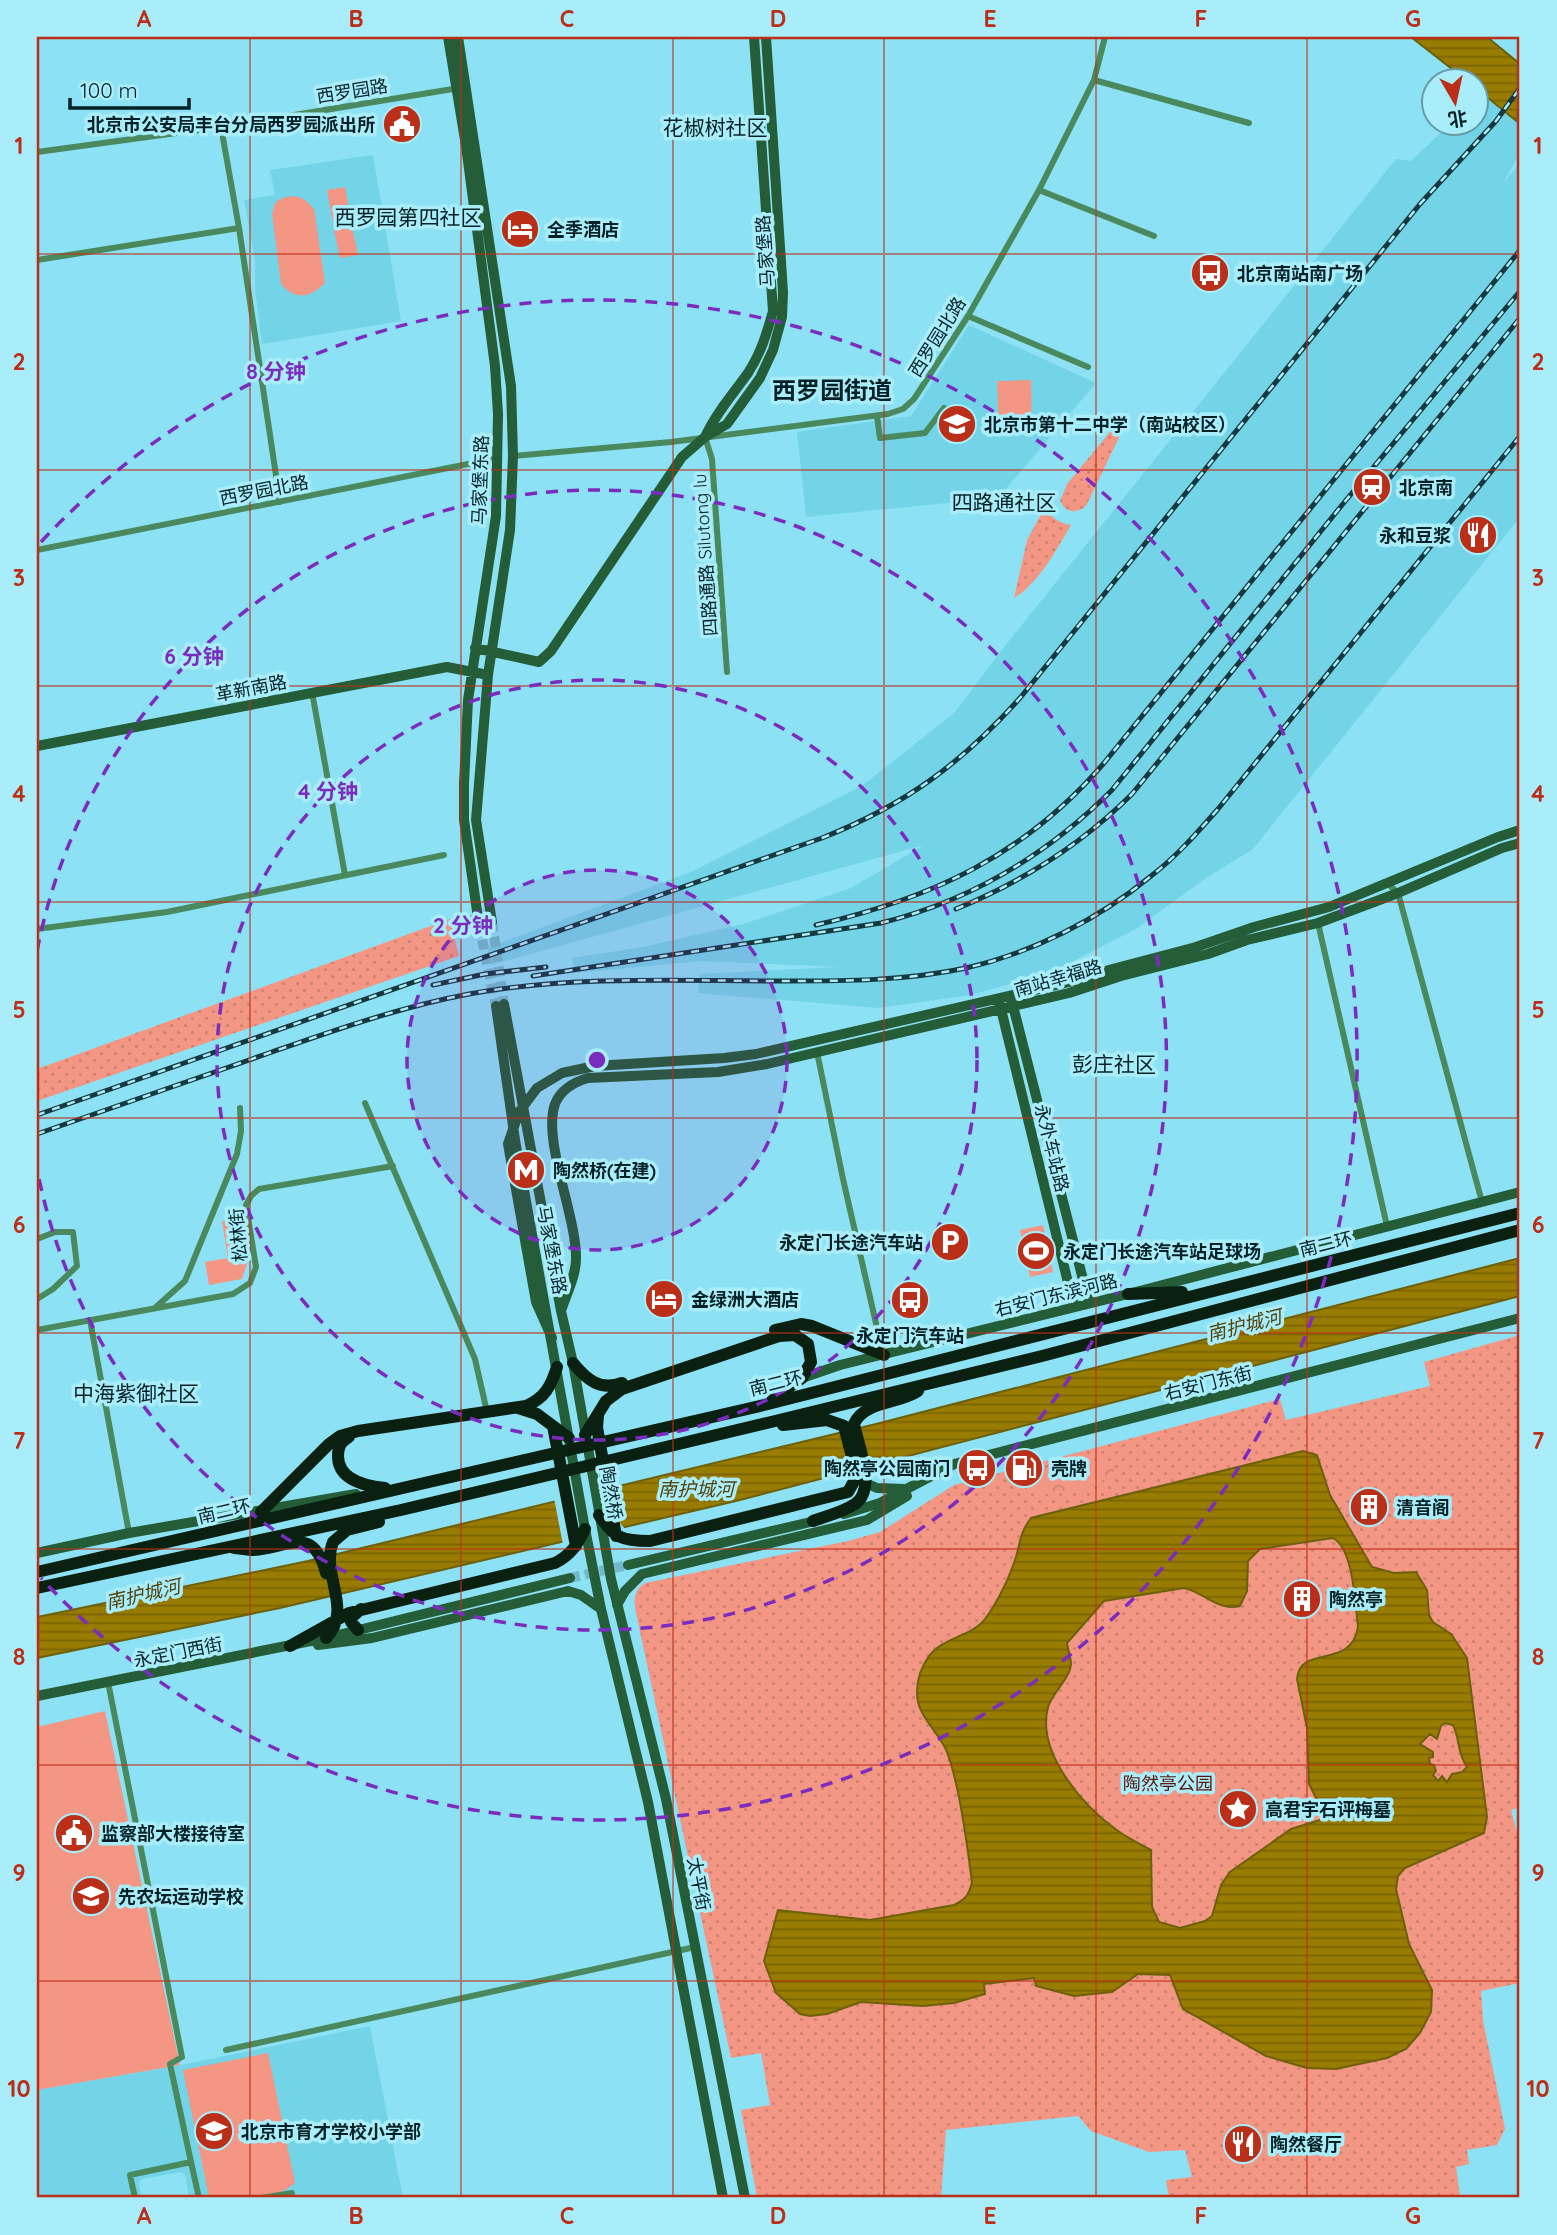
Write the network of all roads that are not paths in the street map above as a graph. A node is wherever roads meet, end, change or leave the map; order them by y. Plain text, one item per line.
1 (448, 37) edge
2 (458, 37) edge
3 (754, 37) edge
4 (766, 37) edge
5 (1105, 37) edge
6 (1094, 80) junction
7 (460, 88) junction
8 (1249, 123) dead end
9 (221, 127) junction
10 (37, 152) edge
11 (1039, 190) junction
12 (239, 228) junction
13 (1154, 236) dead end
14 (37, 260) edge
15 (968, 316) junction
16 (1088, 367) dead end
17 (944, 408) dead end
18 (877, 416) junction
19 (705, 437) junction
20 (513, 456) junction
21 (498, 458) junction
22 (280, 502) junction
23 (37, 550) edge
24 (475, 648) junction
25 (491, 652) junction
26 (727, 672) dead end
27 (472, 673) junction
28 (488, 675) junction
29 (312, 692) junction
30 (37, 746) edge
31 (1520, 830) edge
32 (1520, 844) edge
33 (444, 855) dead end
34 (345, 875) junction
35 (1386, 882) junction
36 (1398, 893) junction
37 (492, 922) tunnel mouth
38 (1318, 923) junction
39 (479, 925) tunnel mouth
40 (37, 929) edge
41 (998, 998) junction
42 (1012, 1001) junction
43 (1001, 1010) junction
44 (817, 1052) junction
45 (365, 1103) dead end
46 (240, 1108) dead end
47 (393, 1166) junction
48 (1520, 1192) edge
49 (1482, 1202) junction
50 (1520, 1213) edge
51 (1387, 1226) junction
52 (1520, 1230) edge
53 (37, 1239) edge
54 (1207, 1292) junction
55 (1128, 1294) junction
56 (37, 1299) edge
57 (1089, 1303) junction
58 (1073, 1307) junction
59 (156, 1308) junction
60 (561, 1311) junction
61 (1520, 1318) edge
62 (90, 1320) junction
63 (37, 1330) edge
64 (552, 1338) junction
65 (884, 1355) junction
66 (573, 1363) junction
67 (557, 1367) junction
68 (803, 1378) junction
69 (929, 1383) junction
70 (764, 1405) junction
71 (517, 1408) junction
72 (599, 1411) junction
73 (487, 1412) junction
74 (580, 1413) joint
75 (566, 1417) joint
76 (771, 1422) junction
77 (849, 1425) junction
78 (553, 1426) junction
79 (358, 1431) junction
80 (585, 1435) junction
81 (569, 1438) junction
82 (938, 1472) junction
83 (863, 1479) junction
84 (908, 1489) junction
85 (395, 1490) junction
86 (401, 1510) junction
87 (261, 1512) junction
88 (599, 1515) junction
89 (813, 1521) junction
90 (585, 1529) junction
91 (129, 1532) junction
92 (616, 1536) junction
93 (228, 1546) junction
94 (576, 1547) junction
95 (324, 1550) junction
96 (37, 1553) edge
97 (628, 1565) tunnel mouth
98 (37, 1572) edge
99 (570, 1578) tunnel mouth
100 (611, 1579) joint
101 (596, 1583) joint
102 (37, 1588) edge
103 (336, 1602) junction
104 (617, 1605) junction
105 (361, 1609) junction
106 (601, 1609) junction
107 (337, 1621) junction
108 (358, 1630) junction
109 (324, 1634) junction
110 (290, 1646) junction
111 (108, 1682) junction
112 (37, 1696) edge
113 (695, 1947) junction
114 (677, 1951) junction
115 (226, 2050) dead end
116 (191, 2162) junction
117 (292, 2193) dead end
118 (135, 2198) edge
119 (199, 2198) edge
120 (261, 2198) edge
121 (723, 2198) edge
122 (745, 2198) edge

1 - 7 street, 马家堡东路
2 - 7 street, 马家堡东路
3 - 19 street, 马家堡路
4 - 19 street, 马家堡路
5 - 6 street, 西罗园北路
6 - 8 street
6 - 11 street, 西罗园北路
7 - 9 street, 西罗园路
7 - 20 street, 马家堡东路
7 - 21 street, 马家堡东路
9 - 10 street, 西罗园路
9 - 12 street
11 - 13 street
11 - 15 street, 西罗园北路
12 - 14 street
12 - 22 street
15 - 16 street
15 - 18 street, 西罗园北路
17 - 18 street
18 - 19 street, 西罗园北路
19 - 20 street, 西罗园北路
19 - 25 street, 马家堡路
19 - 26 street, 四路通路 Silutong lu
20 - 25 street, 马家堡东路
21 - 22 street, 西罗园北路
21 - 24 street, 马家堡东路
22 - 23 street, 西罗园北路
24 - 25 street
24 - 27 street, 马家堡东路
25 - 28 street, 马家堡东路
27 - 28 street, 革新南路
27 - 29 street, 革新南路
27 - 39 street, 马家堡东路
28 - 37 street, 马家堡东路
29 - 30 street, 革新南路
29 - 34 street
31 - 35 street, 南站幸福路
32 - 36 street, 南站幸福路
33 - 34 street
34 - 40 street
35 - 36 street
35 - 42 street, 南站幸福路
36 - 38 street, 南站幸福路
36 - 49 street
38 - 42 street, 南站幸福路
38 - 51 street
41 - 42 street, 南站幸福路
41 - 43 street, 永外车站路
41 - 64 street, 南站幸福路
42 - 43 street, 南站幸福路
42 - 57 street, 永外车站路
43 - 44 street, 南站幸福路
43 - 58 street, 永外车站路
44 - 60 street, 南站幸福路
44 - 65 street
45 - 47 street
46 - 59 street
47 - 59 street, 松林街
47 - 73 street
48 - 49 street, 右安门东滨河路
49 - 51 street, 右安门东滨河路
50 - 54 highway, 南二环
51 - 55 street, 右安门东滨河路
52 - 69 highway, 南二环
53 - 56 street
54 - 55 highway
54 - 70 highway, 南二环
55 - 57 street, 右安门东滨河路
57 - 58 street, 右安门东滨河路
58 - 65 street, 右安门东滨河路
59 - 62 street, 松林街
60 - 64 street, 马家堡东路
60 - 66 street, 马家堡东路
61 - 82 street, 右安门东街
62 - 63 street, 松林街
62 - 91 street
64 - 67 street, 马家堡东路
65 - 66 highway
65 - 68 street, 右安门东滨河路
66 - 74 street, 马家堡东路
67 - 71 highway
67 - 75 street, 马家堡东路
68 - 70 highway
68 - 72 highway
69 - 76 highway, 南二环
69 - 77 highway
70 - 85 highway, 南二环
71 - 73 highway
71 - 78 highway
72 - 80 highway
72 - 92 highway
73 - 79 highway
74 - 80 street, 陶然桥
75 - 81 street, 陶然桥
76 - 77 highway
76 - 86 highway, 南二环
77 - 83 highway
78 - 81 highway
78 - 94 highway
79 - 85 highway
79 - 87 highway
80 - 88 street, 陶然桥
81 - 90 street, 陶然桥
82 - 84 street, 右安门东街
82 - 104 street
83 - 84 street
83 - 89 highway
83 - 92 highway
84 - 89 street, 右安门东街
85 - 87 street
85 - 98 highway, 南二环
86 - 93 highway, 南二环
86 - 95 highway
87 - 91 street
88 - 92 highway
88 - 100 street, 陶然桥
89 - 97 street, 右安门东街
90 - 94 highway
90 - 101 street, 陶然桥
91 - 96 street
93 - 95 highway
93 - 102 highway, 南二环
94 - 105 highway
95 - 103 highway
99 - 108 street
100 - 104 street, 太平街
101 - 106 street, 太平街
103 - 105 highway
103 - 107 highway
103 - 109 highway
104 - 113 street, 太平街
105 - 107 highway
105 - 108 highway
106 - 110 street, 永定门西街
106 - 114 street, 太平街
107 - 109 highway
108 - 109 street
109 - 110 highway
110 - 111 street, 永定门西街
111 - 112 street, 永定门西街
111 - 116 street
113 - 114 street
113 - 122 street, 太平街
114 - 115 street
114 - 121 street, 太平街
116 - 118 street
116 - 119 street
117 - 120 street

